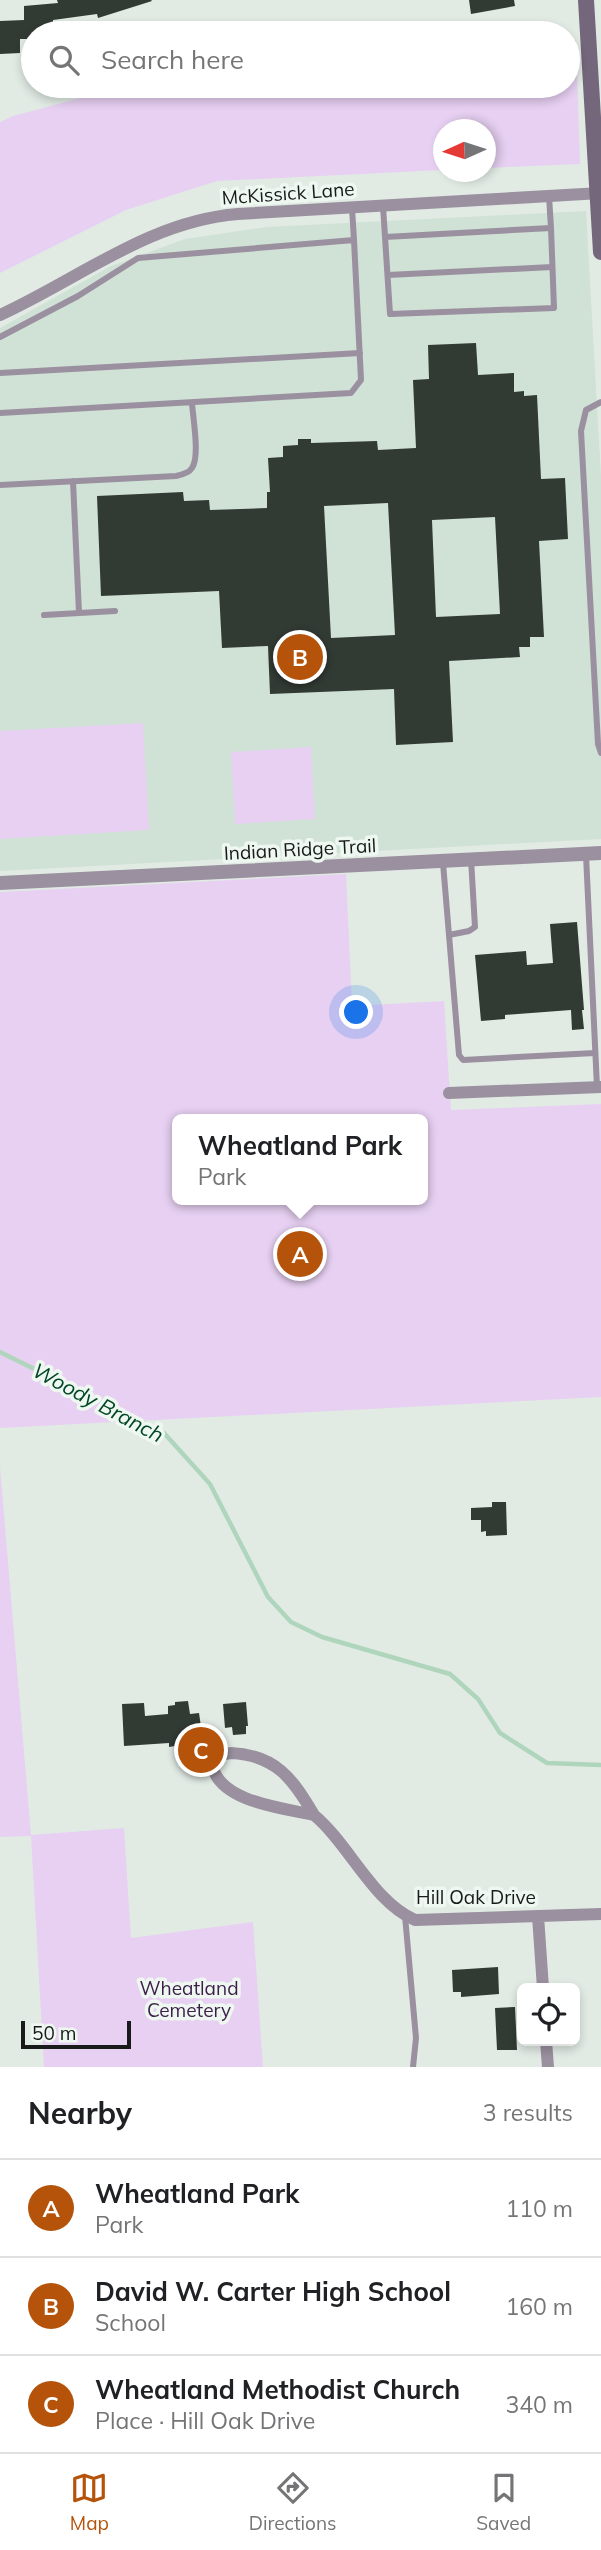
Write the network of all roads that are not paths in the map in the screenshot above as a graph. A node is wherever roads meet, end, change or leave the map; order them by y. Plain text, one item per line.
1 (586, 0) edge
2 (599, 193) edge
3 (549, 196) junction
4 (383, 205) junction
5 (352, 206) junction
6 (551, 228) junction
7 (385, 237) junction
8 (354, 240) junction
9 (601, 252) edge
10 (552, 267) junction
11 (387, 275) junction
12 (0, 315) edge
13 (0, 337) edge
14 (360, 353) junction
15 (0, 373) edge
16 (601, 402) edge
17 (192, 403) junction
18 (0, 413) edge
19 (73, 481) junction
20 (0, 485) edge
21 (115, 611) dead end
22 (79, 613) junction
23 (44, 615) dead end
24 (601, 753) edge
25 (586, 853) junction
26 (601, 853) edge
27 (471, 859) junction
28 (443, 861) junction
29 (0, 883) edge
30 (449, 934) junction
31 (597, 1006) edge
32 (595, 1053) junction
33 (599, 1087) edge
34 (449, 1093) dead end
35 (314, 1815) junction
36 (601, 1914) edge
37 (405, 1916) junction
38 (538, 1916) junction
39 (543, 1983) edge
40 (546, 2046) edge
41 (413, 2067) edge
42 (548, 2067) edge

1 - 2 main road
2 - 3 street, McKissick Lane
2 - 9 main road
3 - 4 street, McKissick Lane
3 - 6 lane
4 - 5 street, McKissick Lane
4 - 7 lane
5 - 8 lane
5 - 12 street, McKissick Lane
6 - 7 lane
6 - 10 lane
7 - 11 lane
8 - 13 lane
8 - 14 lane
10 - 11 lane
10 - 11 lane
14 - 15 lane
14 - 17 lane
16 - 24 lane
17 - 18 lane
17 - 19 lane
19 - 20 lane
19 - 22 lane
21 - 22 lane
22 - 23 lane
25 - 26 street, Indian Ridge Trail
25 - 27 street, Indian Ridge Trail
25 - 31 lane
27 - 28 street, Indian Ridge Trail
27 - 30 lane
28 - 29 street, Indian Ridge Trail
28 - 30 lane
30 - 32 lane
31 - 32 lane
32 - 33 lane
33 - 34 street
35 - 35 street, Hill Oak Drive
35 - 37 street, Hill Oak Drive
36 - 38 street, Hill Oak Drive
37 - 38 street, Hill Oak Drive
37 - 41 lane
38 - 39 street
40 - 42 street

